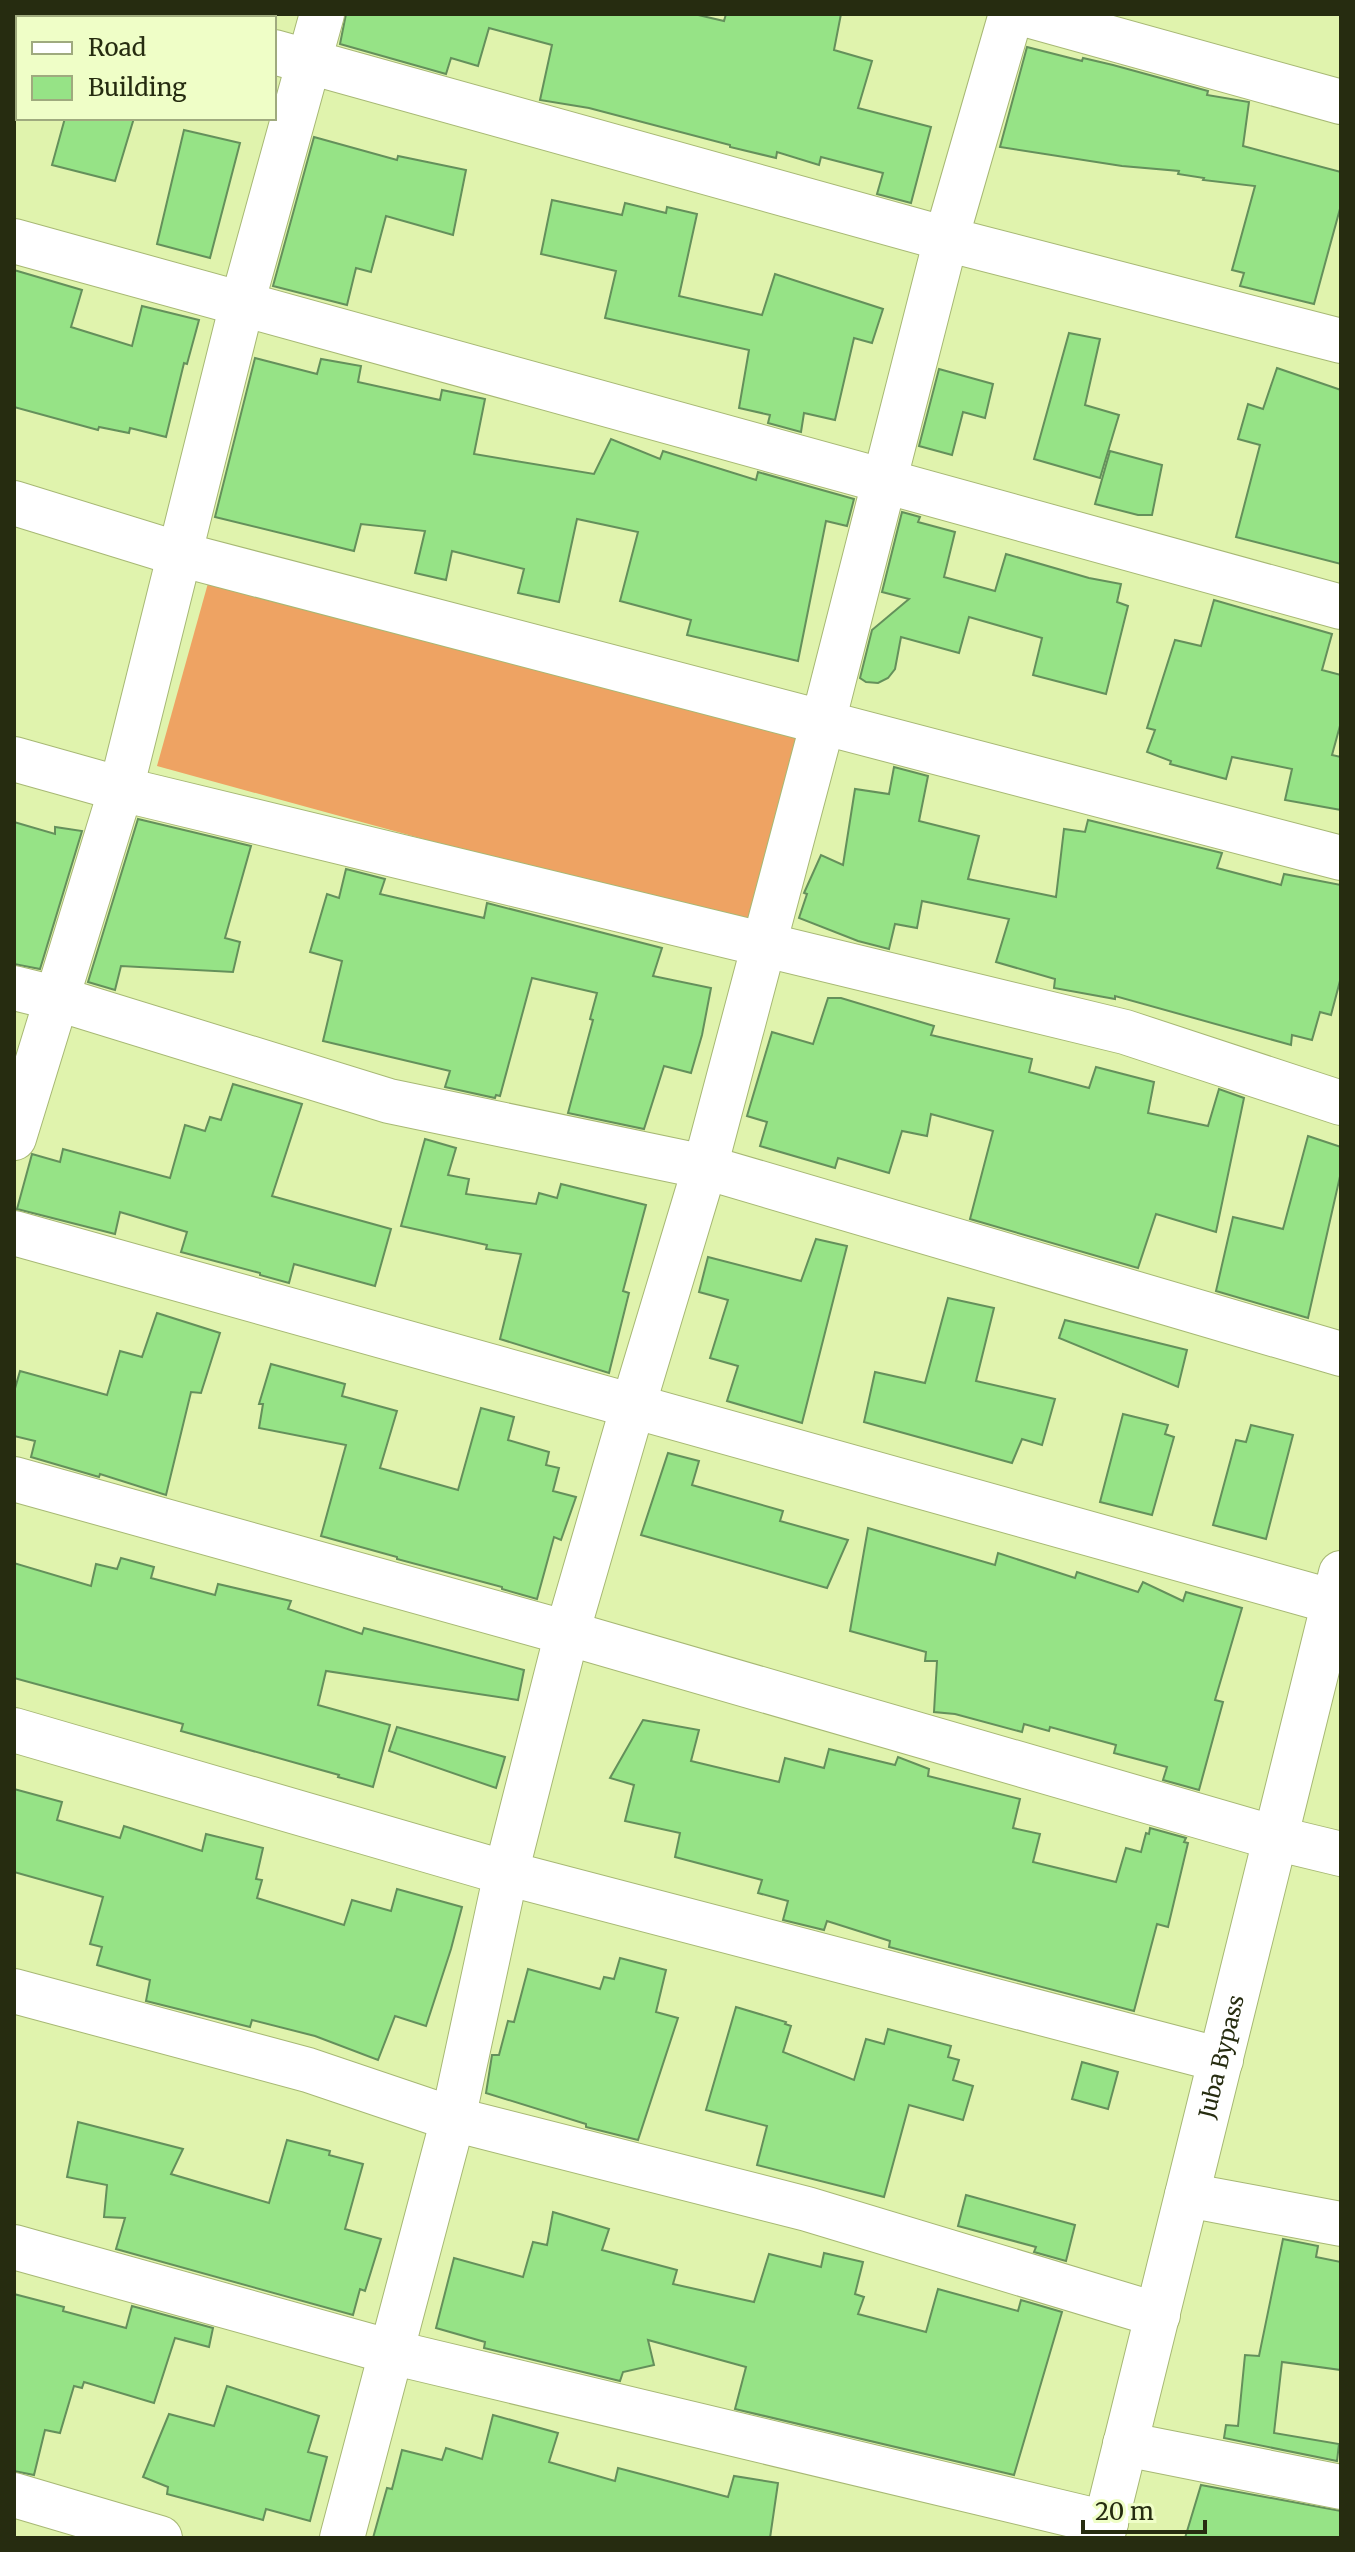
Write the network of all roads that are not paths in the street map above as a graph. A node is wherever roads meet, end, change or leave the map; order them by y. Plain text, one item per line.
1 (322, 14) edge
2 (1011, 14) edge
3 (1024, 14) edge
4 (292, 56) edge
5 (1341, 102) edge
6 (946, 239) junction
7 (14, 241) edge
8 (242, 304) junction
9 (1341, 341) edge
10 (884, 481) junction
11 (14, 503) edge
12 (179, 554) junction
13 (1341, 607) edge
14 (823, 722) junction
15 (14, 759) edge
16 (121, 789) junction
17 (1341, 858) edge
18 (765, 945) junction
19 (35, 993) edge
20 (1341, 1103) edge
21 (14, 1138) edge
22 (705, 1167) junction
23 (14, 1233) edge
24 (1341, 1354) edge
25 (633, 1406) junction
26 (14, 1479) edge
27 (1339, 1593) edge
28 (567, 1633) junction
29 (14, 1730) edge
30 (1275, 1838) junction
31 (1341, 1854) edge
32 (506, 1873) junction
33 (14, 1991) edge
34 (1221, 2060) junction
35 (453, 2119) junction
36 (1187, 2195) junction
37 (1341, 2224) edge
38 (14, 2247) edge
39 (1158, 2315) junction
40 (391, 2352) junction
41 (1125, 2444) junction
42 (1341, 2487) edge
43 (14, 2495) edge
44 (1104, 2530) edge
45 (160, 2538) edge
46 (342, 2538) edge

1 - 4 street
2 - 6 street
3 - 5 street
4 - 6 street
4 - 8 street
6 - 9 street
6 - 10 street
7 - 8 street
8 - 10 street
8 - 12 street
10 - 13 street
10 - 14 street
11 - 12 street
12 - 14 street
12 - 16 street
14 - 17 street
14 - 18 street
15 - 16 street
16 - 18 street
16 - 19 street
18 - 20 street
18 - 22 street
19 - 21 street
19 - 22 street
22 - 24 street
22 - 25 street
23 - 25 street
25 - 27 street
25 - 28 street
26 - 28 street
27 - 30 street, Juba Bypass
28 - 30 street
28 - 32 street
29 - 32 street
30 - 31 street
30 - 34 street, Juba Bypass
32 - 34 street
32 - 35 street
33 - 35 street
34 - 36 street, Juba Bypass
35 - 39 street
35 - 40 street
36 - 37 street
36 - 39 street, Juba Bypass
38 - 40 street
39 - 41 street, Juba Bypass
40 - 44 street
40 - 46 street
41 - 42 street
41 - 44 street, Juba Bypass
43 - 45 street

